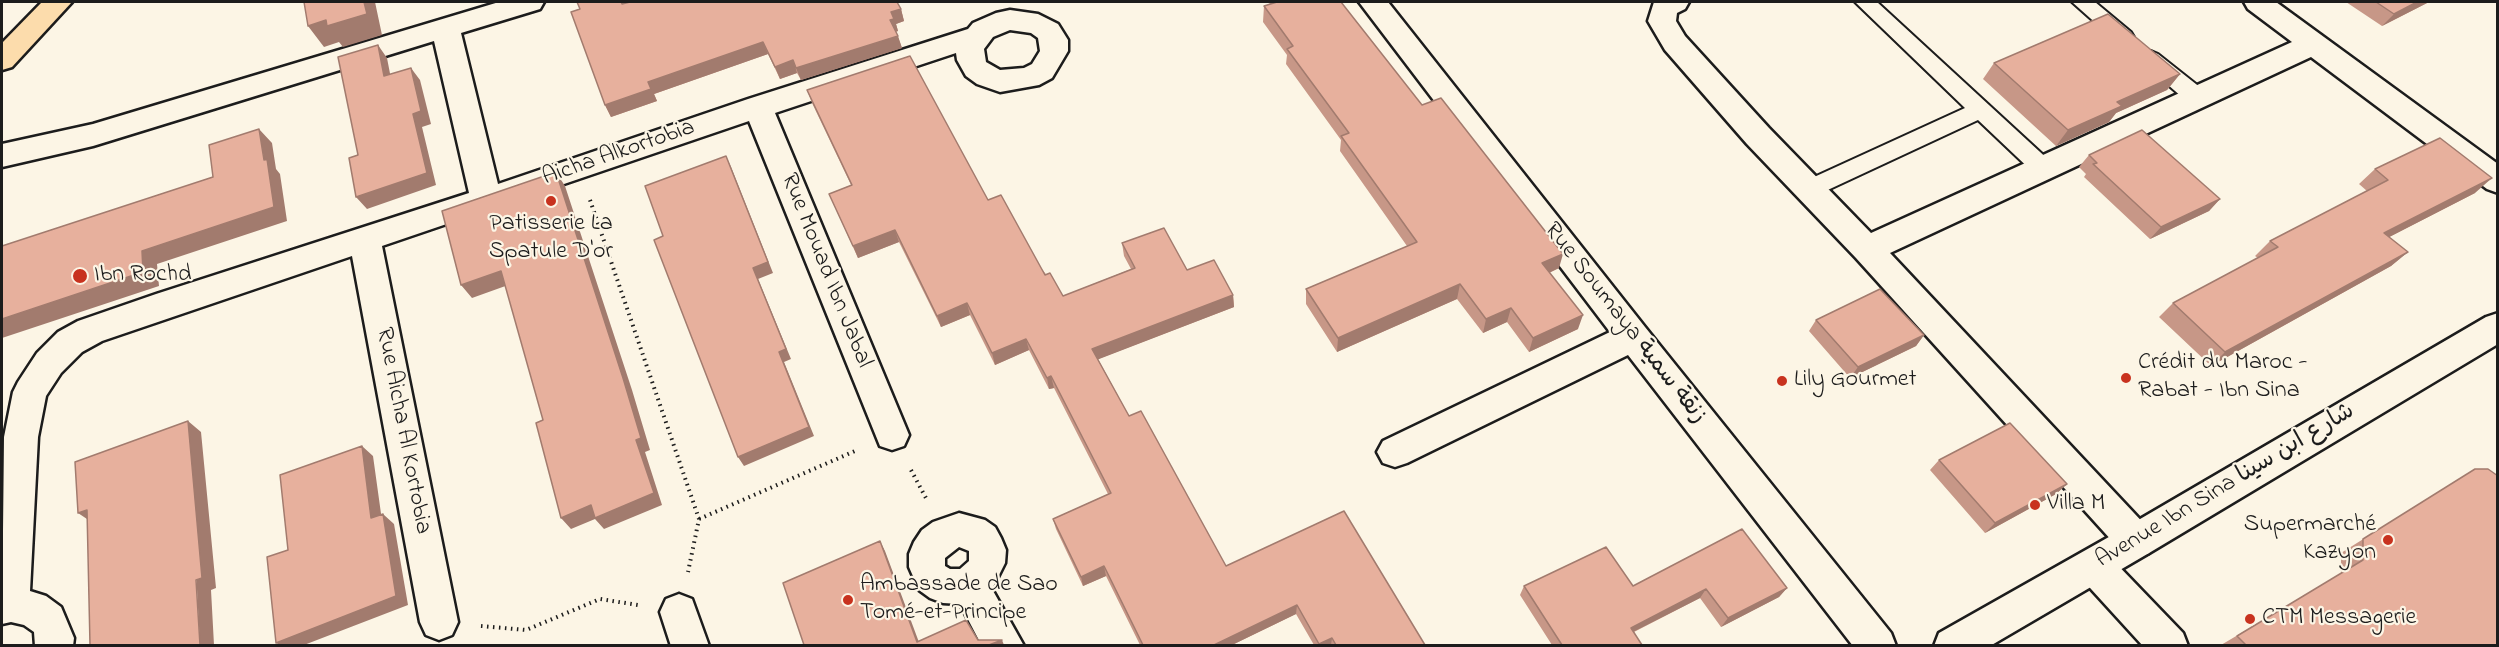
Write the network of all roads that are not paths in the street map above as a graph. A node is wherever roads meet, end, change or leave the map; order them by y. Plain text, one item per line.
1 (58, 2) edge
2 (530, 2) edge
3 (1373, 2) edge
4 (1675, 2) edge
5 (1865, 2) edge
6 (2082, 2) edge
7 (2258, 2) edge
8 (482, 8) edge
9 (445, 27) junction
10 (977, 36) dead end
11 (2313, 44) junction
12 (2, 60) edge
13 (2198, 98) junction
14 (758, 107) junction
15 (1979, 111) junction
16 (2, 155) edge
17 (2044, 169) junction
18 (2498, 181) edge
19 (1809, 189) junction
20 (486, 200) junction
21 (365, 239) junction
22 (1867, 249) junction
23 (2498, 327) edge
24 (1633, 337) junction
25 (892, 435) road end
26 (1395, 452) dead end
27 (946, 534) road end
28 (2136, 541) junction
29 (2094, 566) junction
30 (6, 605) edge
31 (439, 622) road end
32 (54, 645) edge
33 (1005, 645) edge
34 (1877, 645) edge
35 (1953, 645) edge
36 (2169, 645) edge

1 - 12 main road
2 - 8 street
3 - 24 street, Rue Soumaya زنقة سمية
4 - 19 street
5 - 15 lane
6 - 13 lane
7 - 11 street
8 - 9 street
9 - 16 street
9 - 20 street
10 - 14 street, Aicha Alkortobia
11 - 13 street
11 - 18 street
13 - 17 street
14 - 20 street, Aicha Alkortobia
14 - 25 street, Rue Mouad Ibn Jabal
15 - 17 lane
15 - 19 lane
17 - 22 street
19 - 22 street
20 - 21 street, Aicha Alkortobia
21 - 30 street, Aicha Alkortobia
21 - 31 street, Rue Aicha Al Kortobia
22 - 28 street
23 - 28 street, Avenue Ibn Sina شارع ابن سينا
24 - 26 street
24 - 34 street, Rue Soumaya زنقة سمية
27 - 33 street
28 - 29 street, Avenue Ibn Sina شارع ابن سينا
29 - 35 street, Avenue Ibn Sina شارع ابن سينا
29 - 36 street
30 - 32 street

